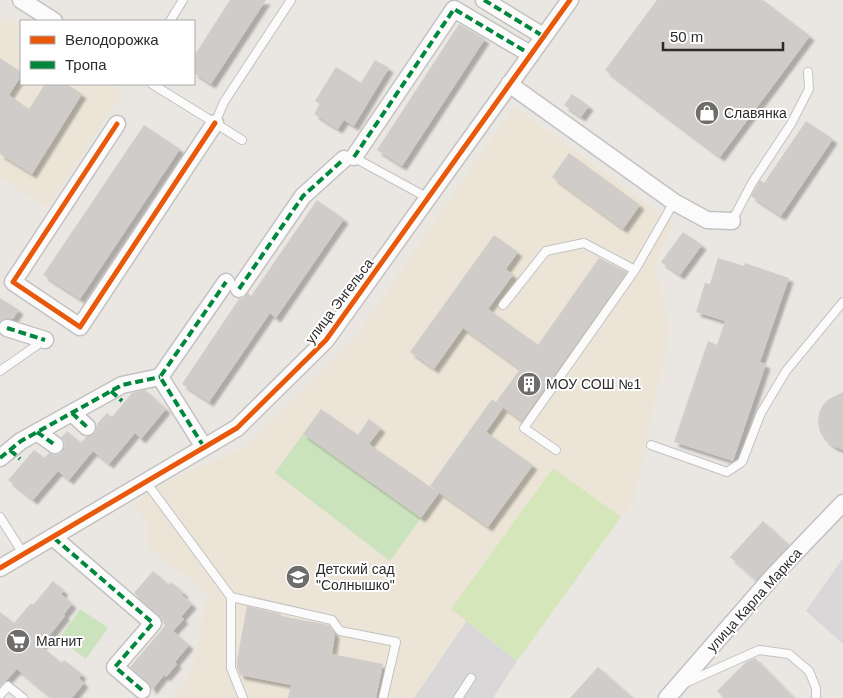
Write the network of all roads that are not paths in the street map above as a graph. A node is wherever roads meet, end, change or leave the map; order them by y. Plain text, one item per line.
1 (21, 0) edge
2 (183, 0) edge
3 (291, 0) edge
4 (484, 0) edge
5 (570, 0) edge
6 (52, 20) edge
7 (171, 20) edge
8 (543, 36) junction
9 (530, 54) junction
10 (808, 72) dead end
11 (509, 84) junction
12 (154, 85) edge
13 (215, 123) junction
14 (117, 124) dead end
15 (242, 140) dead end
16 (349, 158) junction
17 (428, 198) junction
18 (674, 202) junction
19 (732, 221) joint
20 (635, 270) junction
21 (843, 302) edge
22 (503, 305) dead end
23 (7, 328) dead end
24 (45, 340) joint
25 (0, 371) edge
26 (160, 377) junction
27 (72, 413) junction
28 (87, 427) dead end
29 (37, 432) junction
30 (55, 445) dead end
31 (651, 446) dead end
32 (204, 448) junction
33 (556, 450) dead end
34 (10, 456) edge
35 (146, 482) junction
36 (843, 503) edge
37 (0, 517) edge
38 (54, 538) junction
39 (24, 555) junction
40 (0, 568) edge
41 (231, 597) junction
42 (471, 678) dead end
43 (142, 690) dead end
44 (672, 692) edge
45 (0, 695) edge
46 (23, 698) edge
47 (243, 698) edge
48 (383, 698) edge
49 (458, 698) edge
50 (816, 698) edge

1 - 6 street
2 - 7 lane
3 - 13 lane
4 - 8 street
5 - 8 street, улица Энгельса
8 - 9 street, улица Энгельса
9 - 11 street, улица Энгельса
9 - 16 street
10 - 19 lane
11 - 17 street, улица Энгельса
11 - 18 street
12 - 13 lane
13 - 14 street
13 - 15 lane
16 - 17 lane
16 - 26 street
17 - 32 street, улица Энгельса
18 - 19 street
18 - 20 lane
20 - 22 lane
20 - 33 lane
21 - 31 lane
23 - 24 street
24 - 25 lane
26 - 27 street
26 - 32 street
27 - 28 street
27 - 29 street
29 - 30 street
29 - 34 street
32 - 35 street, улица Энгельса
35 - 38 street, улица Энгельса
35 - 41 lane
36 - 44 street, улица Карла Маркса
37 - 39 lane
38 - 39 street, улица Энгельса
38 - 43 street
39 - 40 street, улица Энгельса
41 - 47 lane
41 - 48 lane
42 - 49 lane
44 - 50 lane
45 - 46 lane

